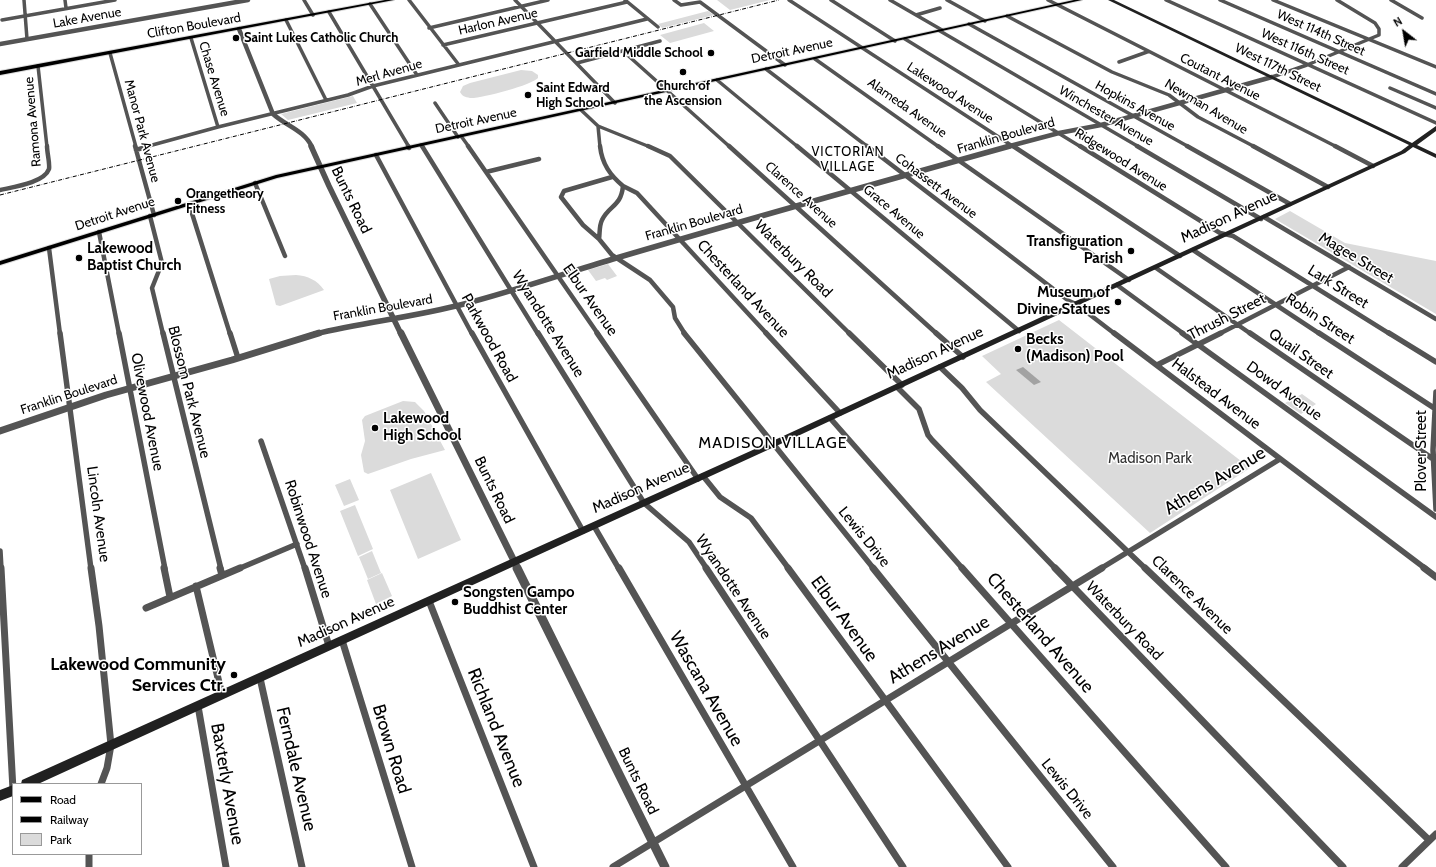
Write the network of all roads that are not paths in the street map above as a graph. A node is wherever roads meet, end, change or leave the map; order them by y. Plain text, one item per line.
1 (24, 0) edge
2 (65, 0) edge
3 (115, 0) edge
4 (248, 0) edge
5 (304, 0) edge
6 (392, 0) edge
7 (409, 0) edge
8 (515, 0) edge
9 (548, 0) edge
10 (674, 0) edge
11 (789, 0) edge
12 (831, 0) edge
13 (890, 0) edge
14 (947, 0) edge
15 (1048, 0) edge
16 (1080, 0) edge
17 (1110, 0) edge
18 (1166, 0) edge
19 (1220, 0) edge
20 (1273, 0) edge
21 (1336, 0) edge
22 (1391, 0) edge
23 (626, 1) edge
24 (370, 4) junction
25 (1057, 5) junction
26 (521, 6) junction
27 (66, 8) junction
28 (940, 8) dead end
29 (330, 12) junction
30 (25, 15) junction
31 (313, 15) junction
32 (916, 15) junction
33 (1007, 16) junction
34 (1422, 18) dead end
35 (647, 19) junction
36 (2, 20) dead end
37 (286, 20) junction
38 (985, 21) junction
39 (537, 23) junction
40 (970, 24) junction
41 (658, 27) dead end
42 (429, 28) junction
43 (239, 29) junction
44 (941, 30) junction
45 (191, 38) junction
46 (27, 39) junction
47 (905, 39) junction
48 (1370, 39) junction
49 (660, 41) dead end
50 (895, 41) junction
51 (555, 42) junction
52 (0, 44) edge
53 (443, 45) junction
54 (862, 48) junction
55 (623, 51) junction
56 (110, 52) junction
57 (1147, 52) junction
58 (1339, 52) junction
59 (815, 59) junction
60 (1119, 62) dead end
61 (577, 63) junction
62 (459, 65) junction
63 (785, 65) junction
64 (1308, 65) junction
65 (38, 66) junction
66 (1436, 67) edge
67 (766, 69) junction
68 (0, 73) edge
69 (417, 75) junction
70 (1272, 77) junction
71 (717, 80) junction
72 (373, 86) junction
73 (1390, 88) dead end
74 (667, 91) junction
75 (1226, 91) junction
76 (1436, 94) edge
77 (326, 100) junction
78 (615, 102) junction
79 (435, 103) dead end
80 (1182, 103) junction
81 (1436, 108) edge
82 (581, 110) junction
83 (273, 114) junction
84 (1133, 116) junction
85 (1436, 123) edge
86 (1102, 124) junction
87 (598, 126) junction
88 (218, 127) junction
89 (1436, 128) edge
90 (1059, 133) junction
91 (459, 137) junction
92 (421, 145) junction
93 (1413, 145) junction
94 (1013, 147) junction
95 (409, 148) junction
96 (136, 150) junction
97 (376, 155) junction
98 (1436, 156) edge
99 (539, 159) dead end
100 (960, 161) junction
101 (1373, 166) junction
102 (320, 167) junction
103 (486, 172) junction
104 (904, 176) junction
105 (612, 177) junction
106 (255, 183) junction
107 (623, 186) junction
108 (1328, 187) junction
109 (0, 190) edge
110 (850, 190) junction
111 (634, 192) junction
112 (624, 194) junction
113 (189, 204) junction
114 (1290, 204) junction
115 (795, 206) junction
116 (152, 215) junction
117 (1263, 218) junction
118 (737, 223) junction
119 (601, 227) junction
120 (589, 230) junction
121 (99, 232) junction
122 (1226, 234) junction
123 (599, 239) junction
124 (680, 239) junction
125 (49, 248) junction
126 (1192, 250) junction
127 (285, 256) dead end
128 (1180, 256) junction
129 (616, 257) junction
130 (0, 263) edge
131 (1349, 267) junction
132 (1156, 268) junction
133 (557, 275) junction
134 (1129, 280) junction
135 (1117, 285) junction
136 (1314, 286) junction
137 (512, 290) junction
138 (1076, 304) junction
139 (1277, 305) junction
140 (457, 306) junction
141 (394, 319) junction
142 (1436, 319) edge
143 (1238, 325) junction
144 (1019, 330) junction
145 (1199, 345) junction
146 (963, 357) junction
147 (238, 358) junction
148 (1436, 362) edge
149 (1157, 365) junction
150 (940, 367) junction
151 (173, 377) junction
152 (900, 386) junction
153 (129, 389) junction
154 (1436, 392) edge
155 (69, 407) junction
156 (1434, 408) junction
157 (840, 414) junction
158 (830, 418) junction
159 (0, 431) edge
160 (261, 441) dead end
161 (773, 444) junction
162 (1280, 459) junction
163 (1433, 459) junction
164 (700, 478) junction
165 (644, 503) junction
166 (1436, 509) edge
167 (1436, 517) edge
168 (594, 526) junction
169 (583, 531) junction
170 (297, 544) junction
171 (0, 551) edge
172 (1128, 552) junction
173 (514, 562) junction
174 (222, 575) junction
175 (1436, 577) edge
176 (196, 586) junction
177 (1072, 586) junction
178 (170, 597) junction
179 (429, 601) junction
180 (146, 608) dead end
181 (1011, 623) junction
182 (342, 640) junction
183 (329, 646) junction
184 (948, 662) junction
185 (260, 678) junction
186 (222, 695) junction
187 (885, 700) junction
188 (198, 706) junction
189 (820, 740) junction
190 (111, 745) junction
191 (13, 783) edge
192 (28, 783) edge
193 (101, 783) edge
194 (746, 786) junction
195 (12, 790) edge
196 (0, 796) edge
197 (1436, 834) edge
198 (1429, 840) junction
199 (653, 843) junction
200 (89, 855) edge
201 (89, 867) edge
202 (226, 867) edge
203 (302, 867) edge
204 (412, 867) edge
205 (534, 867) edge
206 (613, 867) edge
207 (665, 867) edge
208 (793, 867) edge
209 (903, 867) edge
210 (1008, 867) edge
211 (1113, 867) edge
212 (1226, 867) edge
213 (1343, 867) edge
214 (1402, 867) edge

1 - 30 street
2 - 27 street
3 - 27 street
4 - 46 street, Lake Avenue
5 - 31 street
6 - 24 main road, Clifton Boulevard
7 - 42 street
8 - 26 street
9 - 26 street
10 - 63 street
11 - 54 street, Lakewood Avenue
12 - 50 street
13 - 32 street, Winchester Avenue
14 - 38 street
15 - 25 street, Coutant Avenue
16 - 25 main road, Detroit Avenue
17 - 70 main road, West 117th Street
18 - 64 street, West 116th Street
19 - 58 street, West 114th Street
20 - 48 street
21 - 48 street
22 - 34 street
23 - 35 street
23 - 39 street, Harlon Avenue
24 - 29 main road, Clifton Boulevard
24 - 69 street
25 - 33 main road, Detroit Avenue
25 - 57 street, Coutant Avenue
26 - 39 street
26 - 42 street
27 - 30 street
28 - 32 street
29 - 31 main road, Clifton Boulevard
29 - 72 street
30 - 36 street
30 - 46 street
31 - 37 main road, Clifton Boulevard
32 - 44 street, Winchester Avenue
33 - 38 main road, Detroit Avenue
33 - 80 street, Newman Avenue
35 - 41 street
35 - 51 street, Merl Avenue
37 - 43 main road, Clifton Boulevard
37 - 77 street
38 - 40 main road, Detroit Avenue
39 - 51 street
39 - 53 street, Harlon Avenue
40 - 44 main road, Detroit Avenue
40 - 84 street, Hopkins Avenue
42 - 53 street
43 - 45 main road, Clifton Boulevard
43 - 83 street
44 - 47 main road, Detroit Avenue
44 - 86 street, Winchester Avenue
45 - 56 main road, Clifton Boulevard
45 - 88 street, Chase Avenue
46 - 52 street, Lake Avenue
47 - 50 main road, Detroit Avenue
47 - 90 street, Ridgewood Avenue
48 - 58 street, Franklin Boulevard
48 - 66 street
49 - 55 street
50 - 54 main road, Detroit Avenue
51 - 61 street
51 - 62 street, Merl Avenue
53 - 62 street
54 - 59 main road, Detroit Avenue
54 - 94 street, Lakewood Avenue
55 - 61 street
55 - 74 street, Clarence Avenue
56 - 65 main road, Clifton Boulevard
56 - 96 street, Manor Park Avenue
57 - 60 street
57 - 75 street, Coutant Avenue
58 - 64 street, Franklin Boulevard
58 - 76 street, West 114th Street
59 - 63 main road, Detroit Avenue
59 - 100 street, Alameda Avenue
61 - 78 street
62 - 69 street, Merl Avenue
63 - 67 main road, Detroit Avenue
64 - 70 street, Franklin Boulevard
64 - 85 street, West 116th Street
65 - 68 main road, Clifton Boulevard
65 - 109 street, Ramona Avenue
67 - 71 main road, Detroit Avenue
67 - 104 street, Cohassett Avenue
69 - 72 street, Merl Avenue
70 - 75 street, Franklin Boulevard
70 - 93 main road, West 117th Street
71 - 74 main road, Detroit Avenue
71 - 110 street, Grace Avenue
72 - 77 street, Merl Avenue
72 - 95 street
73 - 81 street
74 - 78 main road, Detroit Avenue
74 - 115 street, Clarence Avenue
75 - 80 street, Franklin Boulevard
75 - 101 street, Coutant Avenue
77 - 83 street, Merl Avenue
78 - 82 main road, Detroit Avenue
79 - 91 street, Elbur Avenue
80 - 84 street, Franklin Boulevard
80 - 108 street, Newman Avenue
82 - 87 street, Waterbury Road
82 - 91 main road, Detroit Avenue
83 - 88 street, Merl Avenue
83 - 102 street, Bunts Road
84 - 86 street, Franklin Boulevard
84 - 114 street, Hopkins Avenue
86 - 90 street, Franklin Boulevard
86 - 117 street, Winchester Avenue
87 - 105 street
87 - 118 street, Waterbury Road
88 - 96 street, Merl Avenue
89 - 93 main road, Madison Avenue
90 - 94 street, Franklin Boulevard
90 - 122 street, Ridgewood Avenue
91 - 92 main road, Detroit Avenue
91 - 103 street, Elbur Avenue
92 - 95 main road, Detroit Avenue
92 - 137 street, Wyandotte Avenue
93 - 98 main road, West 117th Street
93 - 101 main road, Madison Avenue
94 - 100 street, Franklin Boulevard
94 - 128 street, Lakewood Avenue
95 - 97 main road, Detroit Avenue
96 - 116 street, Manor Park Avenue
97 - 102 main road, Detroit Avenue
97 - 140 street, Parkwood Road
99 - 103 street
100 - 104 street, Franklin Boulevard
100 - 134 street, Alameda Avenue
101 - 108 main road, Madison Avenue
102 - 106 main road, Detroit Avenue
102 - 141 street, Bunts Road
103 - 133 street, Elbur Avenue
104 - 110 street, Franklin Boulevard
104 - 138 street, Cohassett Avenue
105 - 107 street
105 - 120 street, Lewis Drive
106 - 113 main road, Detroit Avenue
106 - 127 street
107 - 111 street, Chesterland Avenue
107 - 112 street
108 - 114 main road, Madison Avenue
110 - 115 street, Franklin Boulevard
110 - 144 street, Grace Avenue
111 - 112 street
111 - 124 street, Chesterland Avenue
112 - 119 street
113 - 116 main road, Detroit Avenue
113 - 147 street
114 - 117 main road, Madison Avenue
115 - 118 street, Franklin Boulevard
115 - 146 street, Clarence Avenue
116 - 121 main road, Detroit Avenue
116 - 151 street, Blossom Park Avenue
117 - 122 main road, Madison Avenue
117 - 131 street, Magee Street
118 - 124 street, Franklin Boulevard
118 - 152 street, Waterbury Road
119 - 120 street
119 - 123 street
120 - 123 street, Lewis Drive
121 - 125 main road, Detroit Avenue
121 - 153 street, Olivewood Avenue
122 - 126 main road, Madison Avenue
122 - 136 street, Lark Street
123 - 129 street, Lewis Drive
124 - 129 street, Franklin Boulevard
124 - 157 street, Chesterland Avenue
125 - 130 main road, Detroit Avenue
125 - 155 street, Lincoln Avenue
126 - 128 main road, Madison Avenue
126 - 139 street, Robin Street
128 - 132 main road, Madison Avenue
129 - 133 street, Franklin Boulevard
129 - 161 street, Lewis Drive
131 - 136 street, Thrush Street
131 - 142 street, Magee Street
132 - 134 main road, Madison Avenue
132 - 143 street, Quail Street
133 - 137 street, Franklin Boulevard
133 - 164 street, Elbur Avenue
134 - 135 main road, Madison Avenue
135 - 138 main road, Madison Avenue
135 - 145 street, Dowd Avenue
136 - 139 street, Thrush Street
136 - 148 street, Lark Street
137 - 140 street, Franklin Boulevard
137 - 165 street, Wyandotte Avenue
138 - 144 main road, Madison Avenue
138 - 149 street, Halstead Avenue
139 - 143 street, Thrush Street
139 - 156 street, Robin Street
140 - 141 street, Franklin Boulevard
140 - 169 street, Parkwood Road
141 - 147 street, Franklin Boulevard
141 - 173 street, Bunts Road
143 - 145 street, Thrush Street
143 - 163 street, Quail Street
144 - 146 main road, Madison Avenue
145 - 149 street, Thrush Street
145 - 167 street, Dowd Avenue
146 - 150 main road, Madison Avenue
147 - 151 street, Franklin Boulevard
149 - 162 street, Halstead Avenue
150 - 152 main road, Madison Avenue
150 - 172 street, Clarence Avenue
151 - 153 street, Franklin Boulevard
151 - 174 street, Blossom Park Avenue
152 - 157 main road, Madison Avenue
152 - 177 street, Waterbury Road
153 - 155 street, Franklin Boulevard
153 - 178 street, Olivewood Avenue
154 - 156 street, Plover Street
155 - 159 street, Franklin Boulevard
155 - 190 street, Lincoln Avenue
156 - 163 street, Plover Street
157 - 158 main road, Madison Avenue
158 - 161 main road, Madison Avenue
158 - 181 street, Chesterland Avenue
160 - 170 street, Robinwood Avenue
161 - 164 main road, Madison Avenue
161 - 184 street, Lewis Drive
162 - 172 street, Athens Avenue
162 - 175 street, Halstead Avenue
163 - 166 street, Plover Street
164 - 165 main road, Madison Avenue
164 - 187 street, Elbur Avenue
165 - 168 main road, Madison Avenue
165 - 189 street, Wyandotte Avenue
168 - 169 main road, Madison Avenue
168 - 194 street, Wascana Avenue
169 - 173 main road, Madison Avenue
170 - 174 street
170 - 183 street, Robinwood Avenue
171 - 191 street
172 - 177 street, Athens Avenue
172 - 198 street, Clarence Avenue
173 - 179 main road, Madison Avenue
173 - 199 street, Bunts Road
174 - 176 street
176 - 178 street
176 - 186 street
177 - 181 street, Athens Avenue
177 - 213 street, Waterbury Road
178 - 180 street
179 - 182 main road, Madison Avenue
179 - 205 street, Richland Avenue
181 - 184 street, Athens Avenue
181 - 212 street, Chesterland Avenue
182 - 183 main road, Madison Avenue
182 - 204 street, Brown Road
183 - 185 main road, Madison Avenue
184 - 187 street, Athens Avenue
184 - 211 street, Lewis Drive
185 - 186 main road, Madison Avenue
185 - 203 street, Ferndale Avenue
186 - 188 main road, Madison Avenue
187 - 189 street, Athens Avenue
187 - 210 street, Elbur Avenue
188 - 190 main road, Madison Avenue
188 - 202 street, Baxterly Avenue
189 - 194 street, Athens Avenue
189 - 209 street, Wyandotte Avenue
190 - 192 main road, Madison Avenue
190 - 193 street, Lincoln Avenue
194 - 199 street, Athens Avenue
194 - 208 street, Wascana Avenue
195 - 196 main road
197 - 198 street
198 - 214 street
199 - 206 street, Athens Avenue
199 - 207 street, Bunts Road
200 - 201 street

